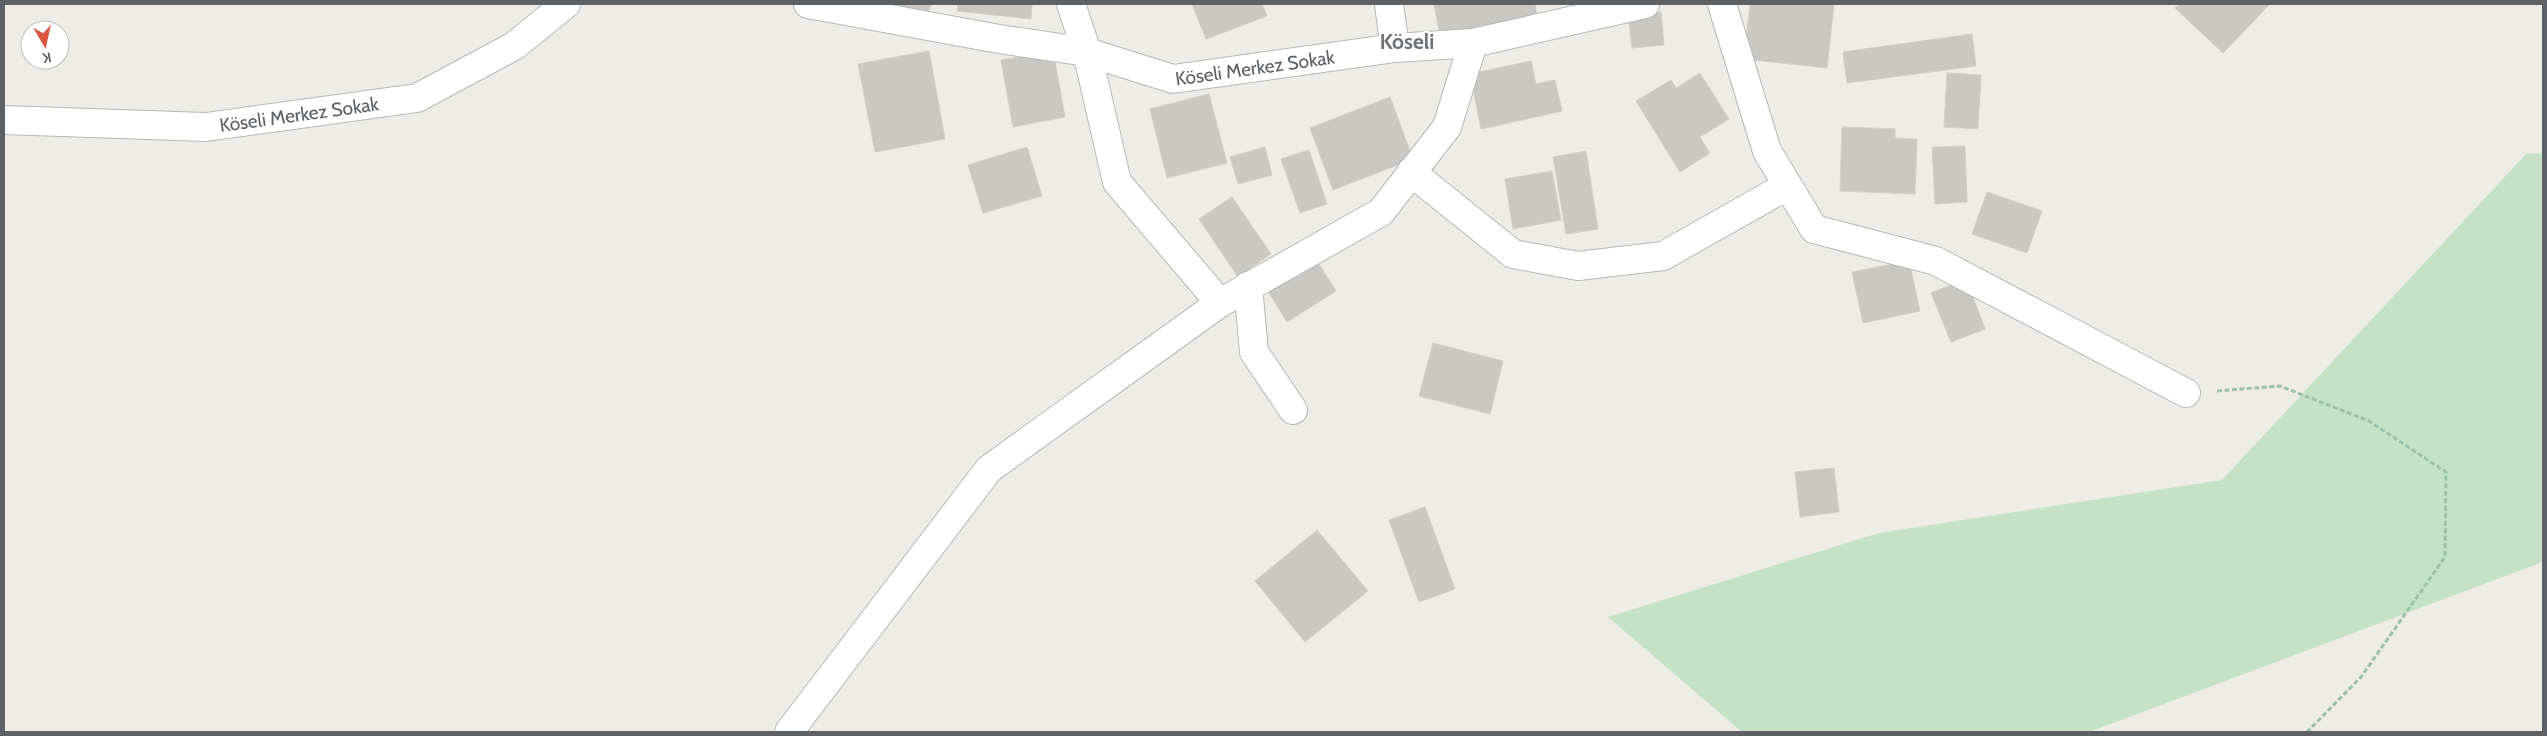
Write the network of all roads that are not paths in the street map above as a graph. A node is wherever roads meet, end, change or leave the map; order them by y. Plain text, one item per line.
1 (566, 4) edge
2 (808, 4) edge
3 (1071, 4) edge
4 (1389, 4) edge
5 (1645, 4) edge
6 (1722, 4) edge
7 (1473, 43) junction
8 (1395, 48) junction
9 (1087, 52) junction
10 (4, 120) edge
11 (1411, 172) junction
12 (1787, 186) junction
13 (1248, 286) junction
14 (1220, 303) junction
15 (2186, 393) road end
16 (1293, 410) dead end
17 (789, 732) edge

1 - 10 street, Köseli Merkez Sokak
2 - 9 street, Köseli Merkez Sokak
3 - 9 street
4 - 8 street
5 - 7 street, Köseli Merkez Sokak
6 - 12 street
7 - 8 street, Köseli Merkez Sokak
7 - 11 street
8 - 9 street, Köseli Merkez Sokak
9 - 14 street
11 - 12 street
11 - 13 street
12 - 15 street
13 - 14 street
13 - 16 street
14 - 17 street

